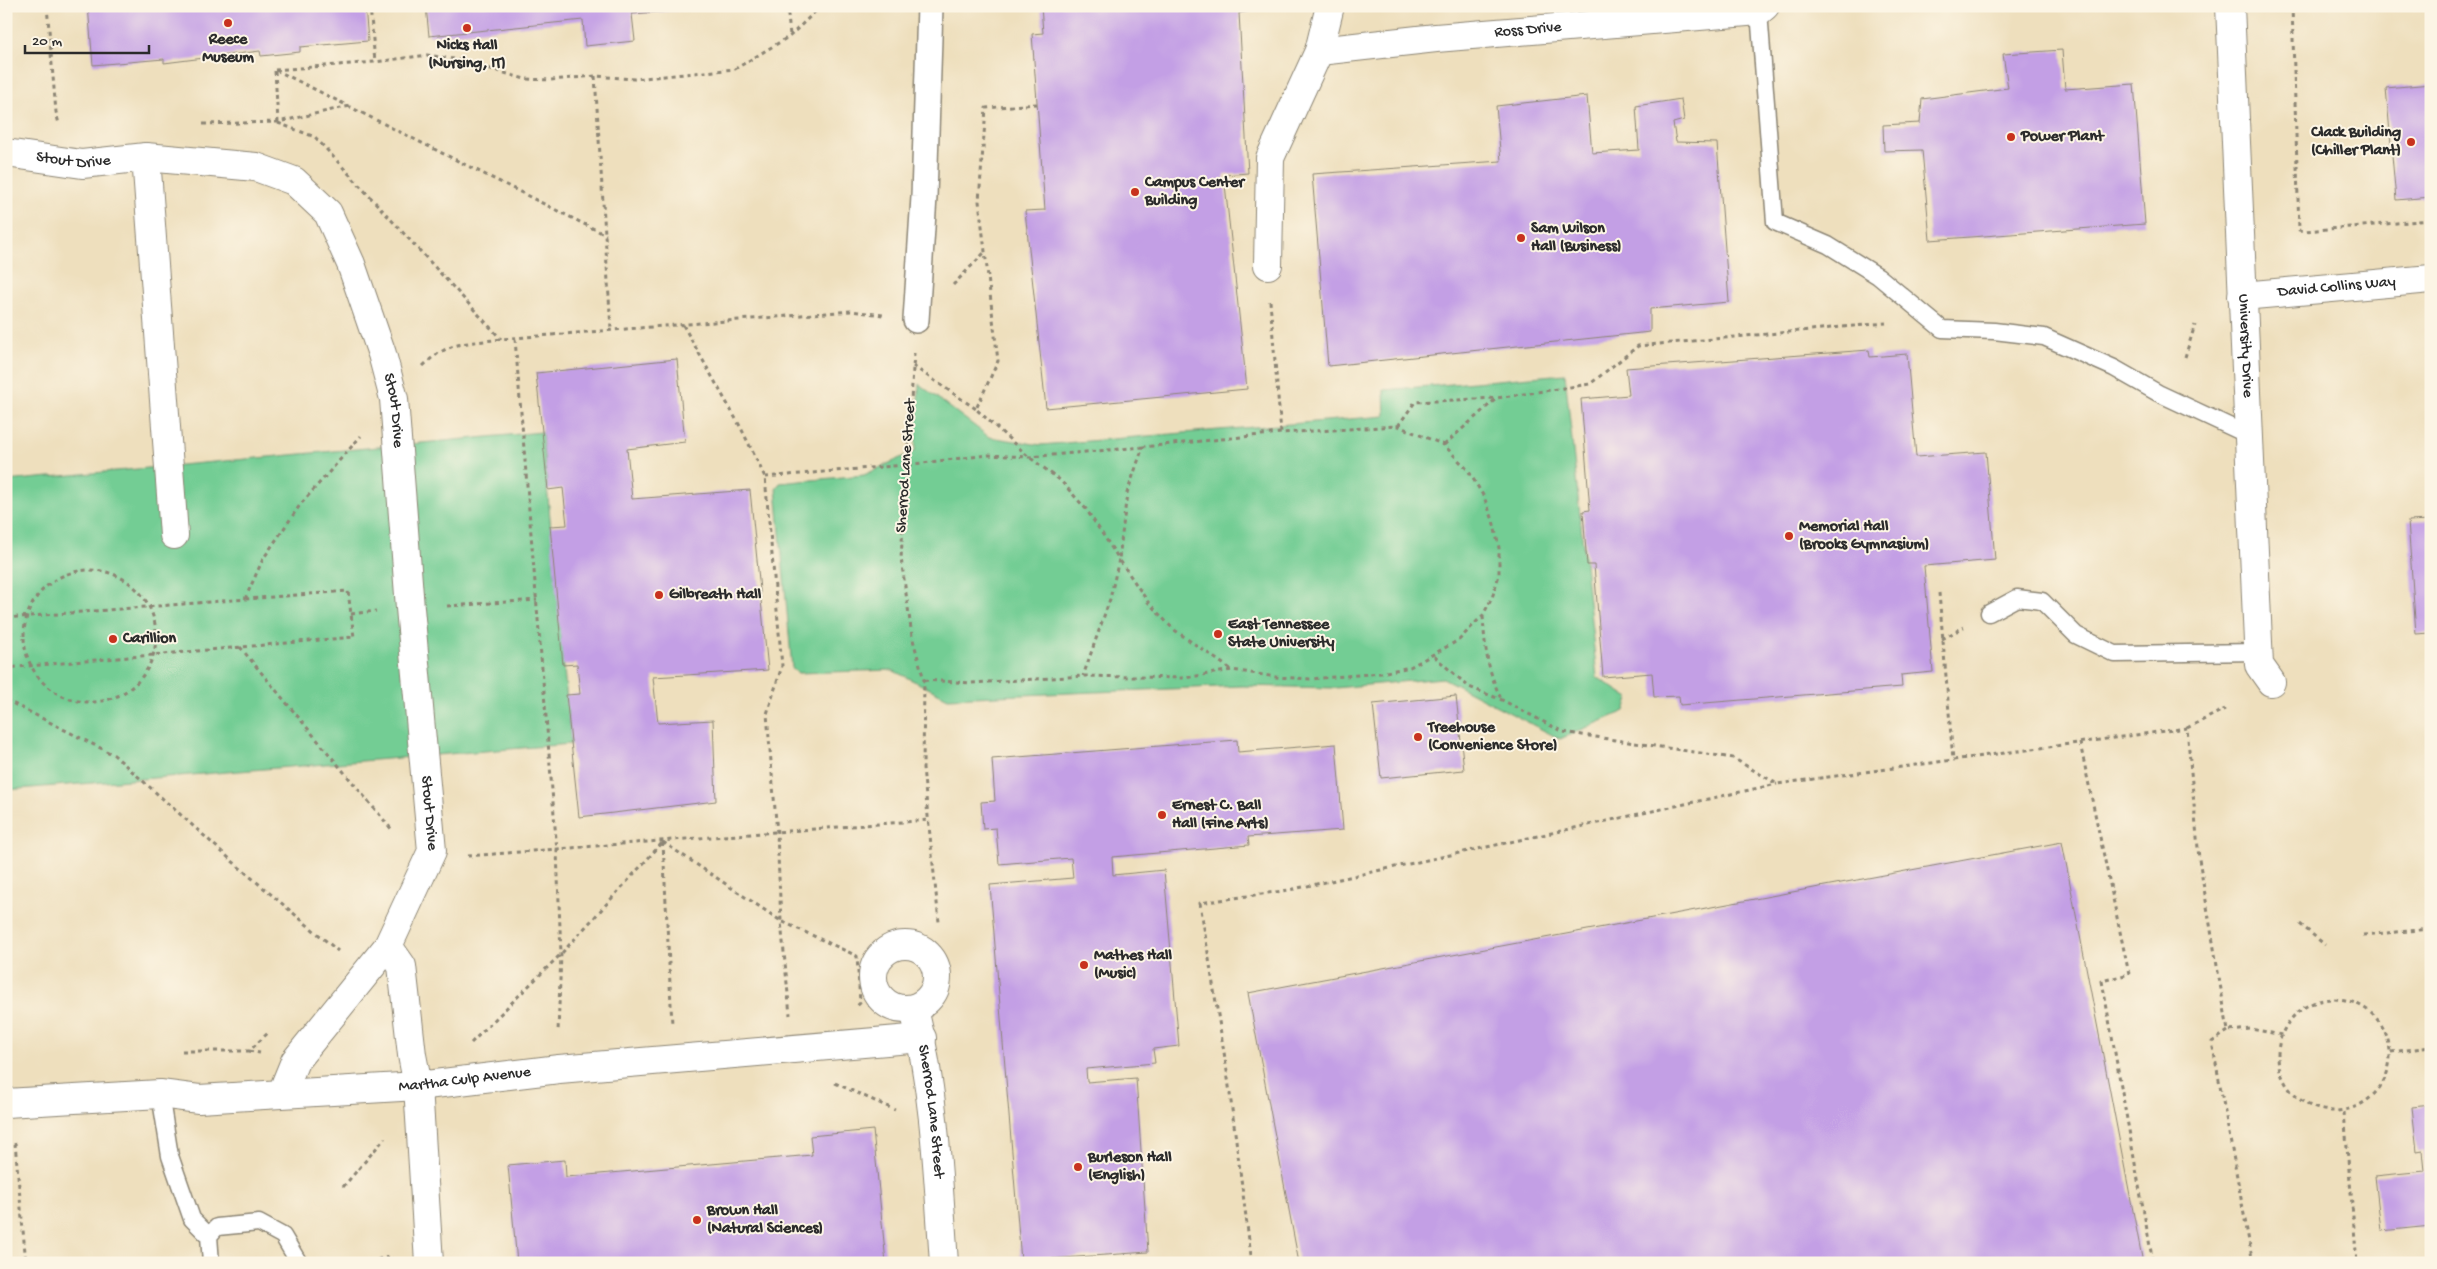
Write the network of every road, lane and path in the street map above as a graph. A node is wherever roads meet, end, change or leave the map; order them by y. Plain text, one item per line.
1 (47, 6) edge
2 (370, 6) edge
3 (787, 6) edge
4 (821, 6) edge
5 (930, 6) edge
6 (1330, 6) edge
7 (2230, 6) edge
8 (2292, 6) edge
9 (1761, 9) edge
10 (790, 36) junction
11 (1319, 51) junction
12 (375, 62) junction
13 (275, 70) junction
14 (595, 76) junction
15 (1037, 104) dead end
16 (350, 106) junction
17 (278, 122) junction
18 (198, 124) dead end
19 (60, 128) dead end
20 (6, 153) edge
21 (146, 157) junction
22 (2431, 220) edge
23 (606, 235) junction
24 (1268, 265) joint
25 (2431, 279) edge
26 (2242, 296) junction
27 (1905, 299) junction
28 (851, 311) dead end
29 (916, 320) joint
30 (683, 325) junction
31 (2195, 325) dead end
32 (610, 329) junction
33 (501, 339) junction
34 (515, 339) junction
35 (2185, 357) dead end
36 (913, 366) junction
37 (1497, 398) junction
38 (394, 399) junction
39 (976, 409) junction
40 (1398, 426) junction
41 (1281, 433) junction
42 (2248, 435) junction
43 (1444, 445) junction
44 (1143, 447) junction
45 (1029, 457) junction
46 (906, 465) junction
47 (765, 476) junction
48 (174, 535) dead end
49 (1118, 559) junction
50 (1938, 593) dead end
51 (245, 599) junction
52 (150, 606) junction
53 (1989, 613) dead end
54 (1484, 615) junction
55 (26, 616) junction
56 (6, 618) edge
57 (240, 647) junction
58 (2259, 652) junction
59 (154, 656) junction
60 (1434, 656) junction
61 (31, 666) junction
62 (6, 668) edge
63 (1232, 670) junction
64 (1083, 676) junction
65 (924, 680) junction
66 (2271, 682) dead end
67 (6, 700) edge
68 (1502, 700) junction
69 (2224, 709) dead end
70 (2187, 728) junction
71 (2080, 743) junction
72 (1953, 760) junction
73 (1777, 784) junction
74 (929, 820) junction
75 (777, 834) junction
76 (663, 842) junction
77 (432, 850) junction
78 (557, 851) junction
79 (781, 921) junction
80 (940, 922) dead end
81 (2300, 924) dead end
82 (2431, 929) edge
83 (2363, 935) dead end
84 (344, 944) dead end
85 (2325, 945) dead end
86 (388, 946) junction
87 (338, 951) junction
88 (561, 954) junction
89 (334, 956) dead end
90 (856, 956) dead end
91 (914, 1009) junction
92 (791, 1024) dead end
93 (275, 1026) dead end
94 (2228, 1031) junction
95 (672, 1033) dead end
96 (2282, 1035) junction
97 (922, 1038) junction
98 (557, 1040) dead end
99 (2431, 1047) edge
100 (464, 1050) dead end
101 (182, 1051) dead end
102 (2391, 1052) junction
103 (833, 1082) dead end
104 (418, 1086) junction
105 (282, 1093) junction
106 (160, 1094) junction
107 (6, 1103) edge
108 (896, 1110) dead end
109 (2344, 1112) junction
110 (386, 1136) dead end
111 (15, 1143) dead end
112 (343, 1187) dead end
113 (209, 1236) junction
114 (397, 1257) dead end
115 (26, 1263) edge
116 (211, 1263) edge
117 (299, 1263) edge
118 (370, 1263) edge
119 (429, 1263) edge
120 (944, 1263) edge
121 (1252, 1263) edge
122 (2153, 1263) edge
123 (2253, 1263) edge
124 (2357, 1263) edge

1 - 19 path
2 - 12 path
3 - 10 path
4 - 10 path
5 - 29 street
6 - 11 street
7 - 26 street, University Drive
8 - 22 path
9 - 11 street, Ross Drive
9 - 27 lane
10 - 14 path
11 - 24 street
12 - 13 path
12 - 14 path
13 - 16 path
13 - 17 path
14 - 23 path
15 - 39 path
16 - 17 path
16 - 23 path
17 - 18 path
17 - 33 path
20 - 21 street, Stout Drive
21 - 38 street, Stout Drive
21 - 48 street
23 - 32 path
24 - 41 path
25 - 26 street, David Collins Way
26 - 42 street, University Drive
27 - 37 path
27 - 42 lane
28 - 30 path
29 - 36 path, Sherrod Lane Street
30 - 32 path
30 - 47 path
31 - 35 path
32 - 34 path
33 - 34 path
33 - 38 path
34 - 78 path
36 - 39 path
36 - 46 path, Sherrod Lane Street
37 - 40 path
37 - 43 path
38 - 51 path
38 - 77 street, Stout Drive
39 - 45 path
40 - 41 path
40 - 43 path
41 - 44 path
42 - 58 street, University Drive
43 - 54 path
44 - 45 path
44 - 49 path
45 - 46 path
45 - 49 path
46 - 47 path
46 - 65 path, Sherrod Lane Street
47 - 75 path
49 - 63 path
49 - 64 path
50 - 72 path
51 - 52 path
51 - 57 path
52 - 55 path
52 - 55 path
52 - 59 path
53 - 58 lane
54 - 60 path
54 - 68 path
55 - 56 path
55 - 61 path
57 - 59 path
57 - 77 path
58 - 66 street, University Drive
59 - 61 path
59 - 61 path
60 - 63 path
60 - 68 path
61 - 62 path
63 - 64 path
64 - 65 path
65 - 74 path, Sherrod Lane Street
67 - 87 path
68 - 73 path
69 - 70 path
70 - 71 path
70 - 94 path
71 - 72 path
71 - 122 path
72 - 73 path
73 - 121 path
74 - 75 path
74 - 80 path, Sherrod Lane Street
75 - 76 path
75 - 79 path
76 - 78 path
76 - 79 path
76 - 88 path
76 - 95 path
77 - 78 path
77 - 86 street, Stout Drive
78 - 88 path
79 - 90 path
79 - 92 path
81 - 85 path
82 - 83 path
84 - 87 path
86 - 104 street
86 - 105 street, Stout Drive
87 - 89 path
88 - 98 path
88 - 100 path
91 - 91 street
91 - 97 street, Sherrod Lane Street
93 - 101 path
94 - 96 path
94 - 123 path
96 - 102 path
96 - 109 path
97 - 104 street, Martha Culp Avenue
97 - 120 street, Sherrod Lane Street
99 - 102 path
102 - 109 path
103 - 108 path
104 - 105 street, Martha Culp Avenue
104 - 119 street
105 - 106 street, Martha Culp Avenue
106 - 107 street, Martha Culp Avenue
106 - 113 lane
109 - 124 path
110 - 112 path
111 - 115 path
113 - 116 lane
113 - 117 lane
114 - 118 path

